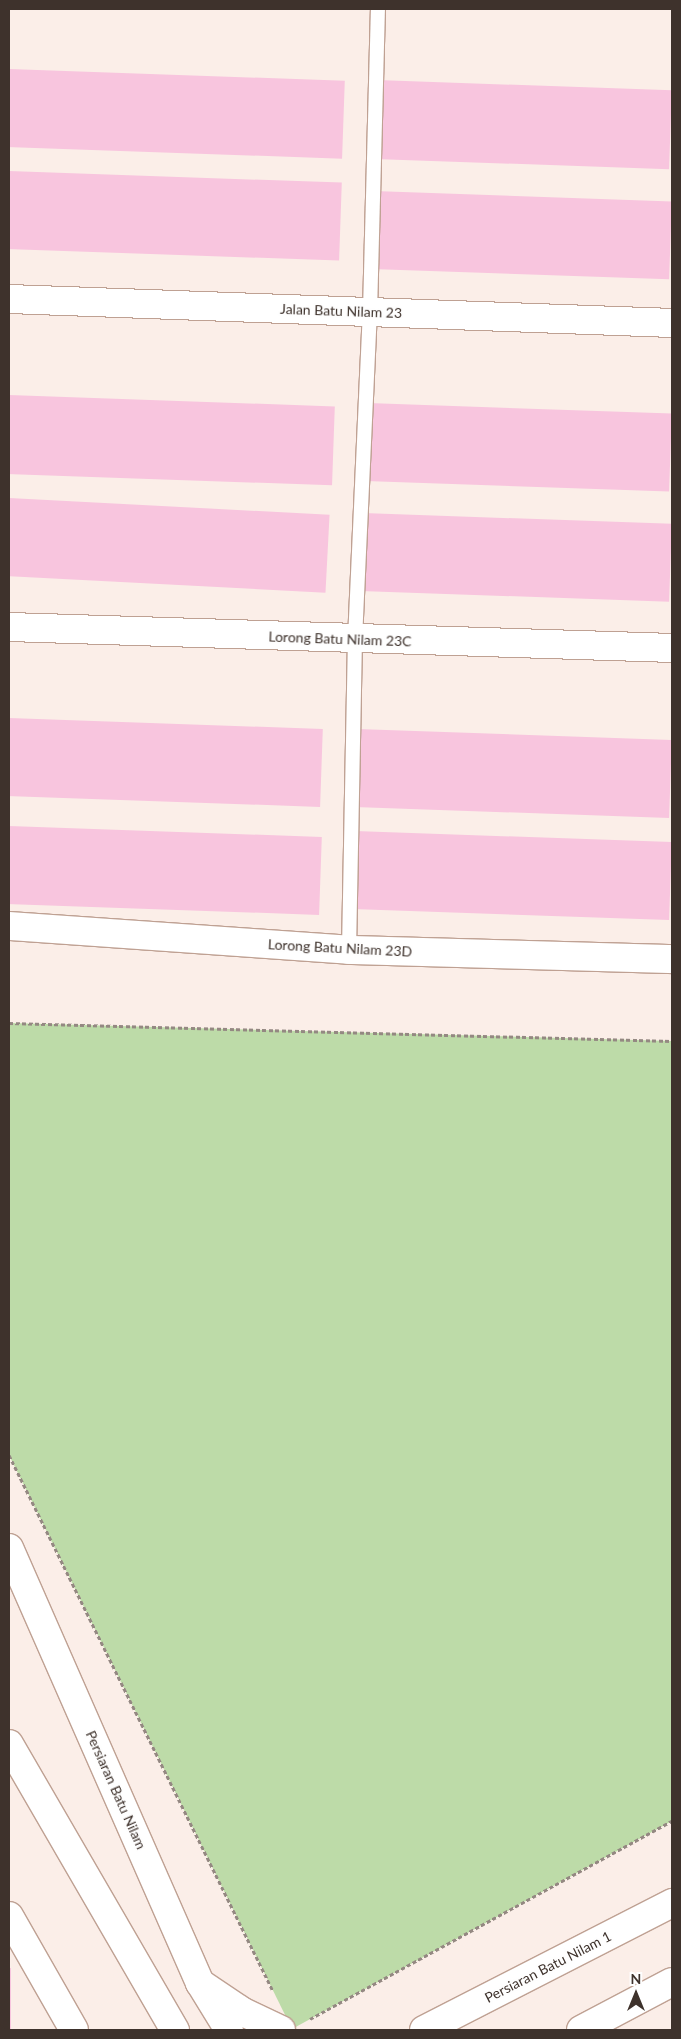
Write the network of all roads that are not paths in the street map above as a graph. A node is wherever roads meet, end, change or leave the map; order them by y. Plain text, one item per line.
1 (378, 9) edge
2 (9, 299) edge
3 (370, 312) junction
4 (672, 323) edge
5 (9, 626) edge
6 (355, 640) junction
7 (672, 648) edge
8 (9, 926) edge
9 (349, 950) junction
10 (672, 959) edge
11 (9, 1548) edge
12 (9, 1744) edge
13 (672, 1903) edge
14 (9, 1916) edge
15 (672, 1982) edge
16 (200, 1983) junction
17 (291, 2027) edge
18 (74, 2030) edge
19 (175, 2030) edge
20 (229, 2030) edge
21 (424, 2030) edge
22 (581, 2030) edge

1 - 3 lane
2 - 3 street, Jalan Batu Nilam 23
3 - 4 street, Jalan Batu Nilam 23
3 - 6 lane
5 - 6 street, Lorong Batu Nilam 23C
6 - 7 street, Lorong Batu Nilam 23C
6 - 9 lane
8 - 9 street, Lorong Batu Nilam 23D
9 - 10 street, Lorong Batu Nilam 23D
11 - 16 street, Persiaran Batu Nilam
12 - 19 street
13 - 21 street, Persiaran Batu Nilam 1
14 - 18 street
15 - 22 street
16 - 17 street
16 - 20 street, Persiaran Batu Nilam

